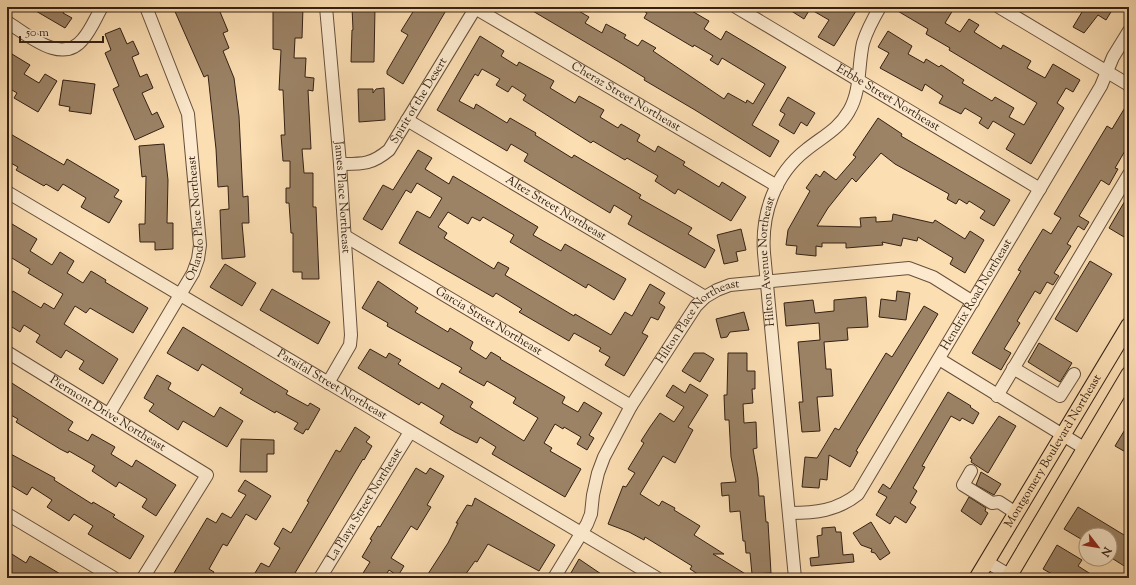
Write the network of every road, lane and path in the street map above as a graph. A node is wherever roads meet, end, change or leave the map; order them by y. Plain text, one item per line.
1 (102, 7) edge
2 (146, 7) edge
3 (326, 7) edge
4 (736, 7) edge
5 (880, 7) edge
6 (999, 7) edge
7 (476, 8) edge
8 (7, 22) edge
9 (1129, 31) edge
10 (1107, 72) junction
11 (858, 81) junction
12 (1129, 85) edge
13 (407, 120) junction
14 (340, 164) junction
15 (1129, 174) edge
16 (777, 186) junction
17 (1040, 189) junction
18 (7, 192) edge
19 (345, 236) junction
20 (767, 282) junction
21 (180, 294) junction
22 (705, 297) junction
23 (973, 302) junction
24 (1129, 325) edge
25 (7, 352) edge
26 (939, 359) junction
27 (1013, 368) junction
28 (1074, 374) dead end
29 (1129, 374) edge
30 (328, 383) junction
31 (997, 396) junction
32 (631, 406) junction
33 (108, 414) junction
34 (410, 432) junction
35 (1063, 435) junction
36 (1084, 448) junction
37 (971, 471) dead end
38 (790, 513) junction
39 (1016, 513) junction
40 (7, 514) edge
41 (581, 533) junction
42 (987, 562) junction
43 (1010, 577) edge
44 (114, 578) edge
45 (142, 578) edge
46 (320, 578) edge
47 (554, 578) edge
48 (657, 578) edge
49 (795, 578) edge
50 (977, 578) edge

1 - 8 street
2 - 21 street, Orlando Place Northeast
3 - 14 street, James Place Northeast
4 - 11 street, Erbbe Street Northeast
5 - 11 street, Hilton Avenue Northeast
6 - 10 street
7 - 13 street, Spirit of the Desert
7 - 16 street, Cheraz Street Northeast
9 - 10 street, Hendrix Road Northeast
10 - 12 street
10 - 17 street, Hendrix Road Northeast
11 - 16 street, Hilton Avenue Northeast
11 - 17 street, Erbbe Street Northeast
13 - 14 street, Spirit of the Desert
13 - 22 street, Altez Street Northeast
14 - 19 street, James Place Northeast
15 - 27 street
16 - 20 street, Hilton Avenue Northeast
17 - 23 street, Hendrix Road Northeast
18 - 21 street, Parsifal Street Northeast
19 - 30 street, James Place Northeast
19 - 32 street, Garcia Street Northeast
20 - 22 street, Hilton Place Northeast
20 - 23 street, Hilton Place Northeast
20 - 38 street, Hilton Avenue Northeast
21 - 30 street, Parsifal Street Northeast
21 - 33 street, Orlando Place Northeast
22 - 32 street, Hilton Place Northeast
23 - 26 street, Hendrix Road Northeast
24 - 35 main road, Montgomery Boulevard Northeast
25 - 33 street, Piermont Drive Northeast
26 - 31 street
26 - 38 street, Hendrix Road Northeast
27 - 28 street
27 - 31 street
29 - 36 main road
30 - 34 street, Parsifal Street Northeast
31 - 35 street
32 - 41 street, Hilton Place Northeast
33 - 45 street, Piermont Drive Northeast
34 - 41 street, Parsifal Street Northeast
34 - 46 street, La Playa Street Northeast
35 - 36 street
35 - 39 main road, Montgomery Boulevard Northeast
36 - 43 main road
37 - 39 street
38 - 49 street, Hilton Avenue Northeast
39 - 42 main road, Montgomery Boulevard Northeast
40 - 44 street
41 - 47 street, Hilton Place Northeast
41 - 48 street, Parsifal Street Northeast
42 - 43 street
42 - 50 main road, Montgomery Boulevard Northeast

